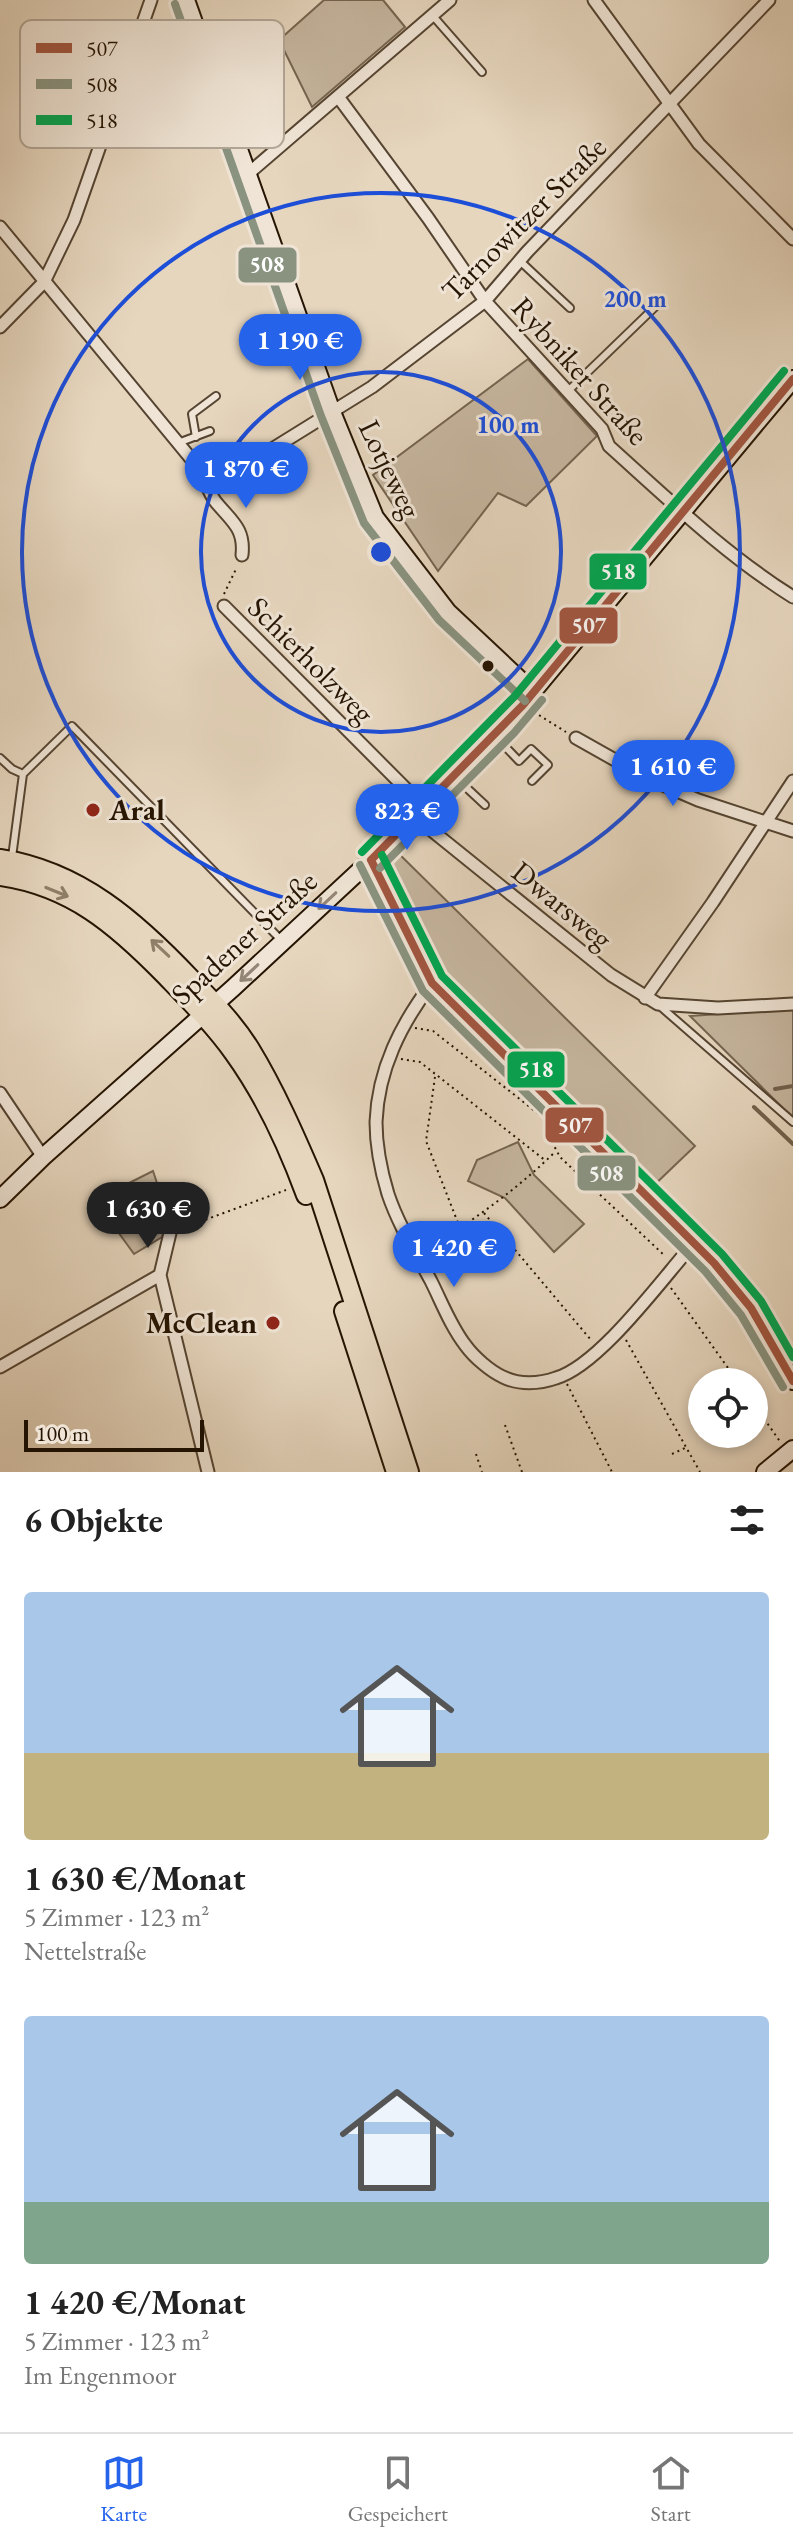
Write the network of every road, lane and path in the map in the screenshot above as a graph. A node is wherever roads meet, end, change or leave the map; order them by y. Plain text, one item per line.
1 (151, 0) edge
2 (186, 0) edge
3 (450, 0) edge
4 (594, 0) edge
5 (769, 0) edge
6 (433, 16) junction
7 (144, 20) edge
8 (193, 20) edge
9 (482, 72) dead end
10 (339, 98) junction
11 (671, 104) junction
12 (284, 144) edge
13 (99, 148) edge
14 (240, 148) edge
15 (279, 148) edge
16 (249, 173) junction
17 (0, 227) edge
18 (793, 239) edge
19 (520, 261) junction
20 (44, 282) junction
21 (485, 301) junction
22 (656, 306) dead end
23 (570, 308) dead end
24 (0, 327) edge
25 (793, 379) edge
26 (567, 392) junction
27 (216, 396) dead end
28 (332, 412) junction
29 (210, 431) dead end
30 (196, 437) junction
31 (178, 443) junction
32 (202, 472) junction
33 (682, 511) junction
34 (242, 555) joint
35 (793, 597) edge
36 (224, 606) joint
37 (528, 699) junction
38 (494, 736) junction
39 (576, 738) joint
40 (0, 758) edge
41 (23, 774) junction
42 (454, 776) junction
43 (532, 781) dead end
44 (793, 781) edge
45 (485, 805) dead end
46 (419, 812) junction
47 (767, 821) junction
48 (793, 831) edge
49 (6, 860) edge
50 (371, 860) junction
51 (0, 876) edge
52 (283, 942) junction
53 (432, 983) junction
54 (645, 998) junction
55 (658, 1004) junction
56 (793, 1004) edge
57 (208, 1009) junction
58 (402, 1027) junction
59 (389, 1057) junction
60 (435, 1075) junction
61 (0, 1093) edge
62 (793, 1122) edge
63 (551, 1123) dead end
64 (545, 1129) dead end
65 (556, 1151) junction
66 (43, 1157) junction
67 (546, 1161) junction
68 (302, 1184) junction
69 (0, 1199) edge
70 (175, 1212) dead end
71 (484, 1213) junction
72 (460, 1229) junction
73 (169, 1234) junction
74 (694, 1243) junction
75 (417, 1255) junction
76 (675, 1265) junction
77 (160, 1275) junction
78 (664, 1277) junction
79 (619, 1328) junction
80 (599, 1350) junction
81 (0, 1367) edge
82 (728, 1368) edge
83 (564, 1376) junction
84 (793, 1381) edge
85 (768, 1424) edge
86 (505, 1425) dead end
87 (777, 1437) dead end
88 (686, 1447) junction
89 (793, 1449) edge
90 (476, 1454) dead end
91 (672, 1454) dead end
92 (208, 1472) edge
93 (396, 1472) edge
94 (409, 1472) edge
95 (482, 1472) edge
96 (522, 1472) edge
97 (612, 1472) edge
98 (700, 1472) edge
99 (765, 1472) edge

1 - 7 street
2 - 8 street, Lotjeweg
3 - 6 street
4 - 11 street
5 - 11 street, Tarnowitzer Straße
6 - 9 lane
6 - 10 street
10 - 12 street
10 - 21 street, Rybniker Straße
11 - 18 street
11 - 19 street, Tarnowitzer Straße
13 - 20 street
14 - 16 street, Lotjeweg
15 - 16 street
16 - 28 street, Lotjeweg
17 - 20 street, Schierholzweg
19 - 21 street, Tarnowitzer Straße
19 - 23 lane
20 - 24 street
20 - 31 street, Schierholzweg
21 - 26 street, Rybniker Straße
21 - 28 street, Tarnowitzer Straße
22 - 26 lane
25 - 33 street, Spadener Straße
26 - 33 street, Rybniker Straße
27 - 30 lane
28 - 32 street, Tarnowitzer Straße
28 - 37 street, Lotjeweg
29 - 30 lane
30 - 31 lane
31 - 32 street, Schierholzweg
32 - 34 street, Schierholzweg
33 - 35 street, Rybniker Straße
33 - 37 street, Spadener Straße
34 - 36 path, Schierholzweg
36 - 46 street, Schierholzweg
37 - 38 street, Spadener Straße
37 - 39 path
38 - 42 street, Spadener Straße
38 - 43 lane
39 - 47 street
40 - 41 lane
41 - 49 lane
41 - 52 lane
42 - 45 lane
42 - 46 street, Spadener Straße
44 - 47 street
46 - 50 street, Spadener Straße
46 - 54 street, Dwarsweg
47 - 48 street
47 - 54 street
57 -> 49 main road
50 -> 52 street, Spadener Straße
50 - 53 street
51 -> 57 main road
52 -> 57 street, Spadener Straße
53 - 58 street
53 - 74 street
54 - 55 street, Dwarsweg
55 - 56 street
55 - 62 lane
57 - 66 street, Spadener Straße
57 - 68 main road
57 - 94 main road
58 - 59 street
58 - 63 path
59 - 60 path
59 - 75 street
60 - 67 path
60 - 72 path
61 - 66 street
64 - 65 path
65 - 67 path
65 - 76 path
66 - 69 street, Spadener Straße
67 - 71 path
68 - 73 path
68 - 93 main road
70 - 73 street
71 - 72 path
71 - 80 path
72 - 75 path
73 - 77 street
74 - 76 street
74 - 84 street
75 - 83 street
76 - 78 street
77 - 81 street
77 - 92 street
78 - 79 street
78 - 82 path
79 - 80 street
79 - 88 path
80 - 83 street
83 - 97 path
85 - 87 path
86 - 96 path
88 - 91 path
88 - 98 path
89 - 99 street
90 - 95 path

